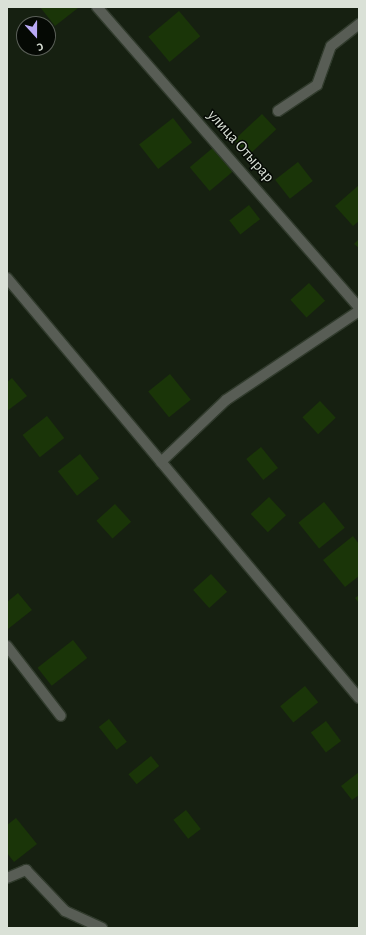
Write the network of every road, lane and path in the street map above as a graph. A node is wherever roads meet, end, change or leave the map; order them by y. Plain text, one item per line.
1 (97, 7) edge
2 (359, 24) edge
3 (278, 111) dead end
4 (7, 278) edge
5 (359, 307) edge
6 (359, 311) edge
7 (161, 462) junction
8 (7, 646) edge
9 (359, 698) edge
10 (61, 716) dead end
11 (7, 878) edge
12 (102, 928) edge

1 - 5 street, улица Отырар
2 - 3 street
4 - 7 street
6 - 7 street
7 - 9 street
8 - 10 street
11 - 12 street

